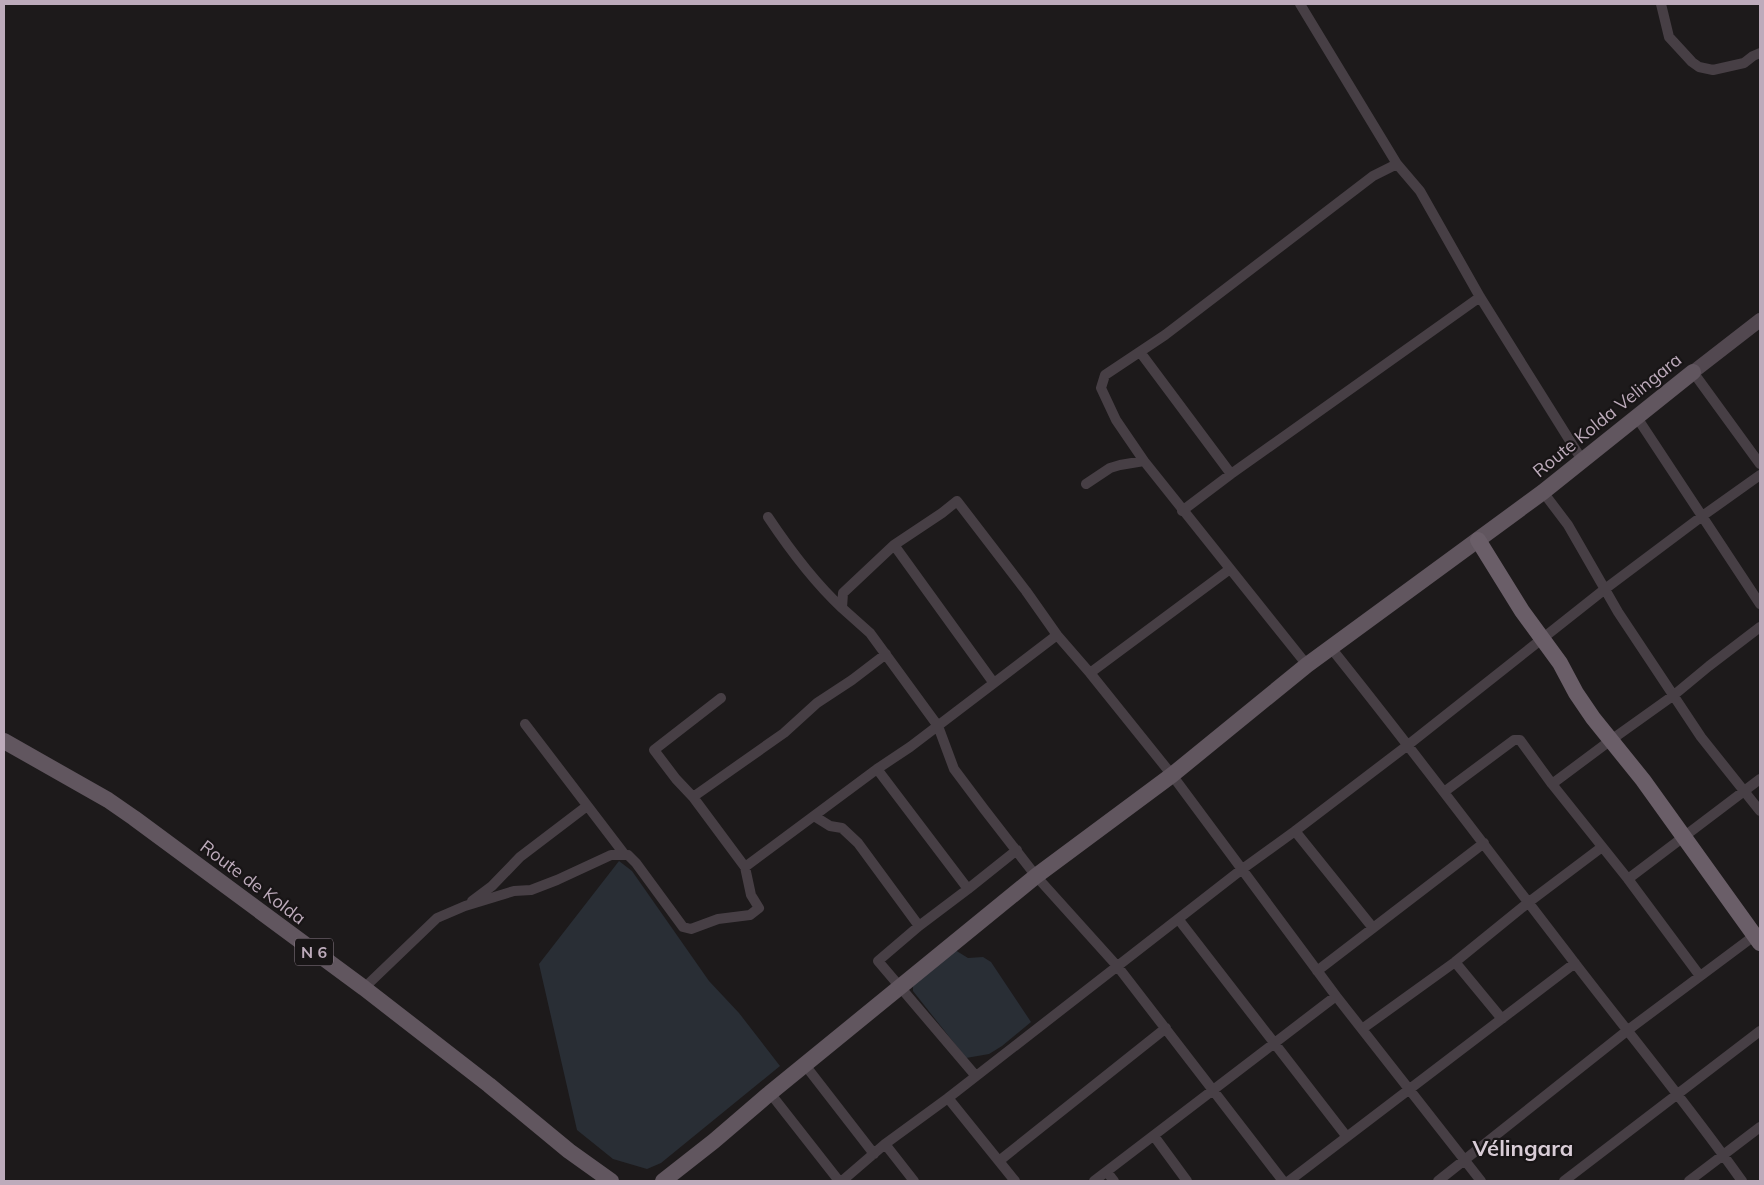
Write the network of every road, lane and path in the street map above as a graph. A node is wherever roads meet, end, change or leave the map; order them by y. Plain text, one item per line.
1 (1300, 4) edge
2 (1661, 4) edge
3 (1760, 53) edge
4 (1397, 164) junction
5 (1480, 297) junction
6 (1760, 320) edge
7 (1140, 352) junction
8 (1693, 372) junction
9 (1636, 416) junction
10 (1582, 460) junction
11 (1144, 462) junction
12 (1760, 464) edge
13 (1230, 474) junction
14 (1760, 475) edge
15 (1086, 484) dead end
16 (1543, 492) junction
17 (1182, 510) junction
18 (1701, 516) junction
19 (768, 517) dead end
20 (1478, 540) junction
21 (894, 545) junction
22 (1230, 569) junction
23 (1605, 588) junction
24 (1760, 604) edge
25 (842, 608) junction
26 (1760, 627) edge
27 (1057, 636) junction
28 (1542, 639) junction
29 (1331, 648) junction
30 (886, 654) junction
31 (1307, 666) junction
32 (1090, 673) junction
33 (993, 682) junction
34 (1674, 695) junction
35 (721, 698) dead end
36 (525, 724) dead end
37 (938, 726) junction
38 (4, 740) edge
39 (1611, 740) junction
40 (1408, 745) junction
41 (877, 769) junction
42 (1172, 775) junction
43 (1760, 779) edge
44 (1552, 784) junction
45 (1745, 790) junction
46 (1444, 792) junction
47 (693, 797) junction
48 (587, 806) junction
49 (1760, 811) edge
50 (814, 816) junction
51 (1295, 831) junction
52 (1684, 838) junction
53 (1484, 843) junction
54 (1602, 847) junction
55 (1017, 850) junction
56 (625, 855) junction
57 (745, 867) junction
58 (1241, 870) junction
59 (1036, 876) junction
60 (1628, 879) junction
61 (968, 889) junction
62 (1529, 902) junction
63 (465, 906) junction
64 (1179, 920) junction
65 (919, 926) junction
66 (1373, 928) junction
67 (1758, 937) edge
68 (1455, 962) junction
69 (1575, 963) junction
70 (1118, 966) junction
71 (1317, 971) junction
72 (1700, 976) junction
73 (900, 987) junction
74 (364, 988) junction
75 (1336, 996) junction
76 (1502, 1019) junction
77 (1166, 1028) junction
78 (1362, 1029) junction
79 (1628, 1030) junction
80 (1760, 1031) edge
81 (1273, 1043) junction
82 (805, 1065) junction
83 (975, 1075) junction
84 (1214, 1090) junction
85 (1408, 1090) junction
86 (770, 1093) junction
87 (1676, 1094) junction
88 (948, 1098) junction
89 (1760, 1127) edge
90 (1154, 1136) junction
91 (1347, 1137) junction
92 (885, 1144) junction
93 (874, 1154) junction
94 (1723, 1154) junction
95 (1465, 1160) junction
96 (999, 1161) junction
97 (1107, 1172) junction
98 (611, 1181) edge
99 (663, 1181) edge
100 (840, 1181) edge
101 (914, 1181) edge
102 (1015, 1181) edge
103 (1094, 1181) edge
104 (1114, 1181) edge
105 (1187, 1181) edge
106 (1283, 1181) edge
107 (1289, 1181) edge
108 (1438, 1181) edge
109 (1481, 1181) edge
110 (1564, 1181) edge
111 (1689, 1181) edge
112 (1742, 1181) edge

1 - 4 street
2 - 3 street
4 - 5 street
4 - 7 street
5 - 10 street
5 - 13 street
6 - 8 main road, Route Kolda Velingara
7 - 11 street
7 - 13 street
8 - 9 main road, Route Kolda Velingara
8 - 12 street
9 - 10 main road, Route Kolda Velingara
9 - 18 street
10 - 16 main road, Route Kolda Velingara
11 - 15 street
11 - 17 street
13 - 17 street
14 - 18 street
16 - 20 main road, Route Kolda Velingara
16 - 23 street
17 - 22 street
18 - 23 street
18 - 24 street
19 - 25 street
20 - 28 highway
20 - 29 main road, Route Kolda Velingara
21 - 25 street
21 - 27 street
21 - 33 street
22 - 31 street
22 - 32 street
23 - 28 street
23 - 34 street
25 - 30 street
26 - 34 street
27 - 32 street
27 - 33 street
28 - 39 highway
28 - 40 street
29 - 31 main road, Route Kolda Velingara
29 - 40 street
30 - 37 street
30 - 47 street
31 - 42 main road, Route Kolda Velingara
32 - 42 street
33 - 37 street
34 - 39 street
34 - 45 street
35 - 47 street
36 - 48 street
37 - 41 street
37 - 55 street
38 - 74 main road, Route de Kolda / N 6
39 - 44 street
39 - 52 highway
40 - 46 street
40 - 51 street
41 - 50 street
41 - 61 street
42 - 58 street
42 - 59 main road, Route Kolda Velingara
43 - 45 street
44 - 46 street
44 - 54 street
45 - 49 street
45 - 52 street
46 - 53 street
47 - 57 street
48 - 56 street
48 - 63 street
50 - 57 street
50 - 65 street
51 - 58 street
51 - 66 street
52 - 60 street
52 - 67 highway
53 - 62 street
53 - 66 street
54 - 60 street
54 - 62 street
55 - 59 street
55 - 61 street
56 - 57 street
56 - 63 street
58 - 64 street
58 - 71 street
59 - 70 street
59 - 73 main road, Route Kolda Velingara
60 - 72 street
61 - 65 street
62 - 68 street
62 - 69 street
63 - 74 street
64 - 70 street
64 - 81 street
65 - 73 street
66 - 71 street
67 - 72 street
68 - 76 street
68 - 78 street
69 - 76 street
69 - 79 street
70 - 77 street
70 - 83 street
71 - 75 street
72 - 79 street
73 - 82 main road, Route Kolda Velingara
73 - 83 street
74 - 98 main road, Route de Kolda / N 6
75 - 78 street
75 - 81 street
76 - 85 street
77 - 84 street
77 - 96 street
78 - 85 street
79 - 87 street
79 - 95 street
80 - 87 street
81 - 84 street
81 - 91 street
82 - 86 main road, Route Kolda Velingara
82 - 93 street
83 - 88 street
84 - 90 street
84 - 106 street
85 - 91 street
85 - 95 street
86 - 99 main road, Route Kolda Velingara
86 - 100 street
87 - 94 street
87 - 110 street
88 - 92 street
88 - 96 street
89 - 94 street
90 - 97 street
90 - 105 street
91 - 107 street
92 - 93 street
92 - 101 street
93 - 100 street
94 - 111 street
94 - 112 street
95 - 108 street
95 - 109 street
96 - 102 street
97 - 103 street
97 - 104 street

